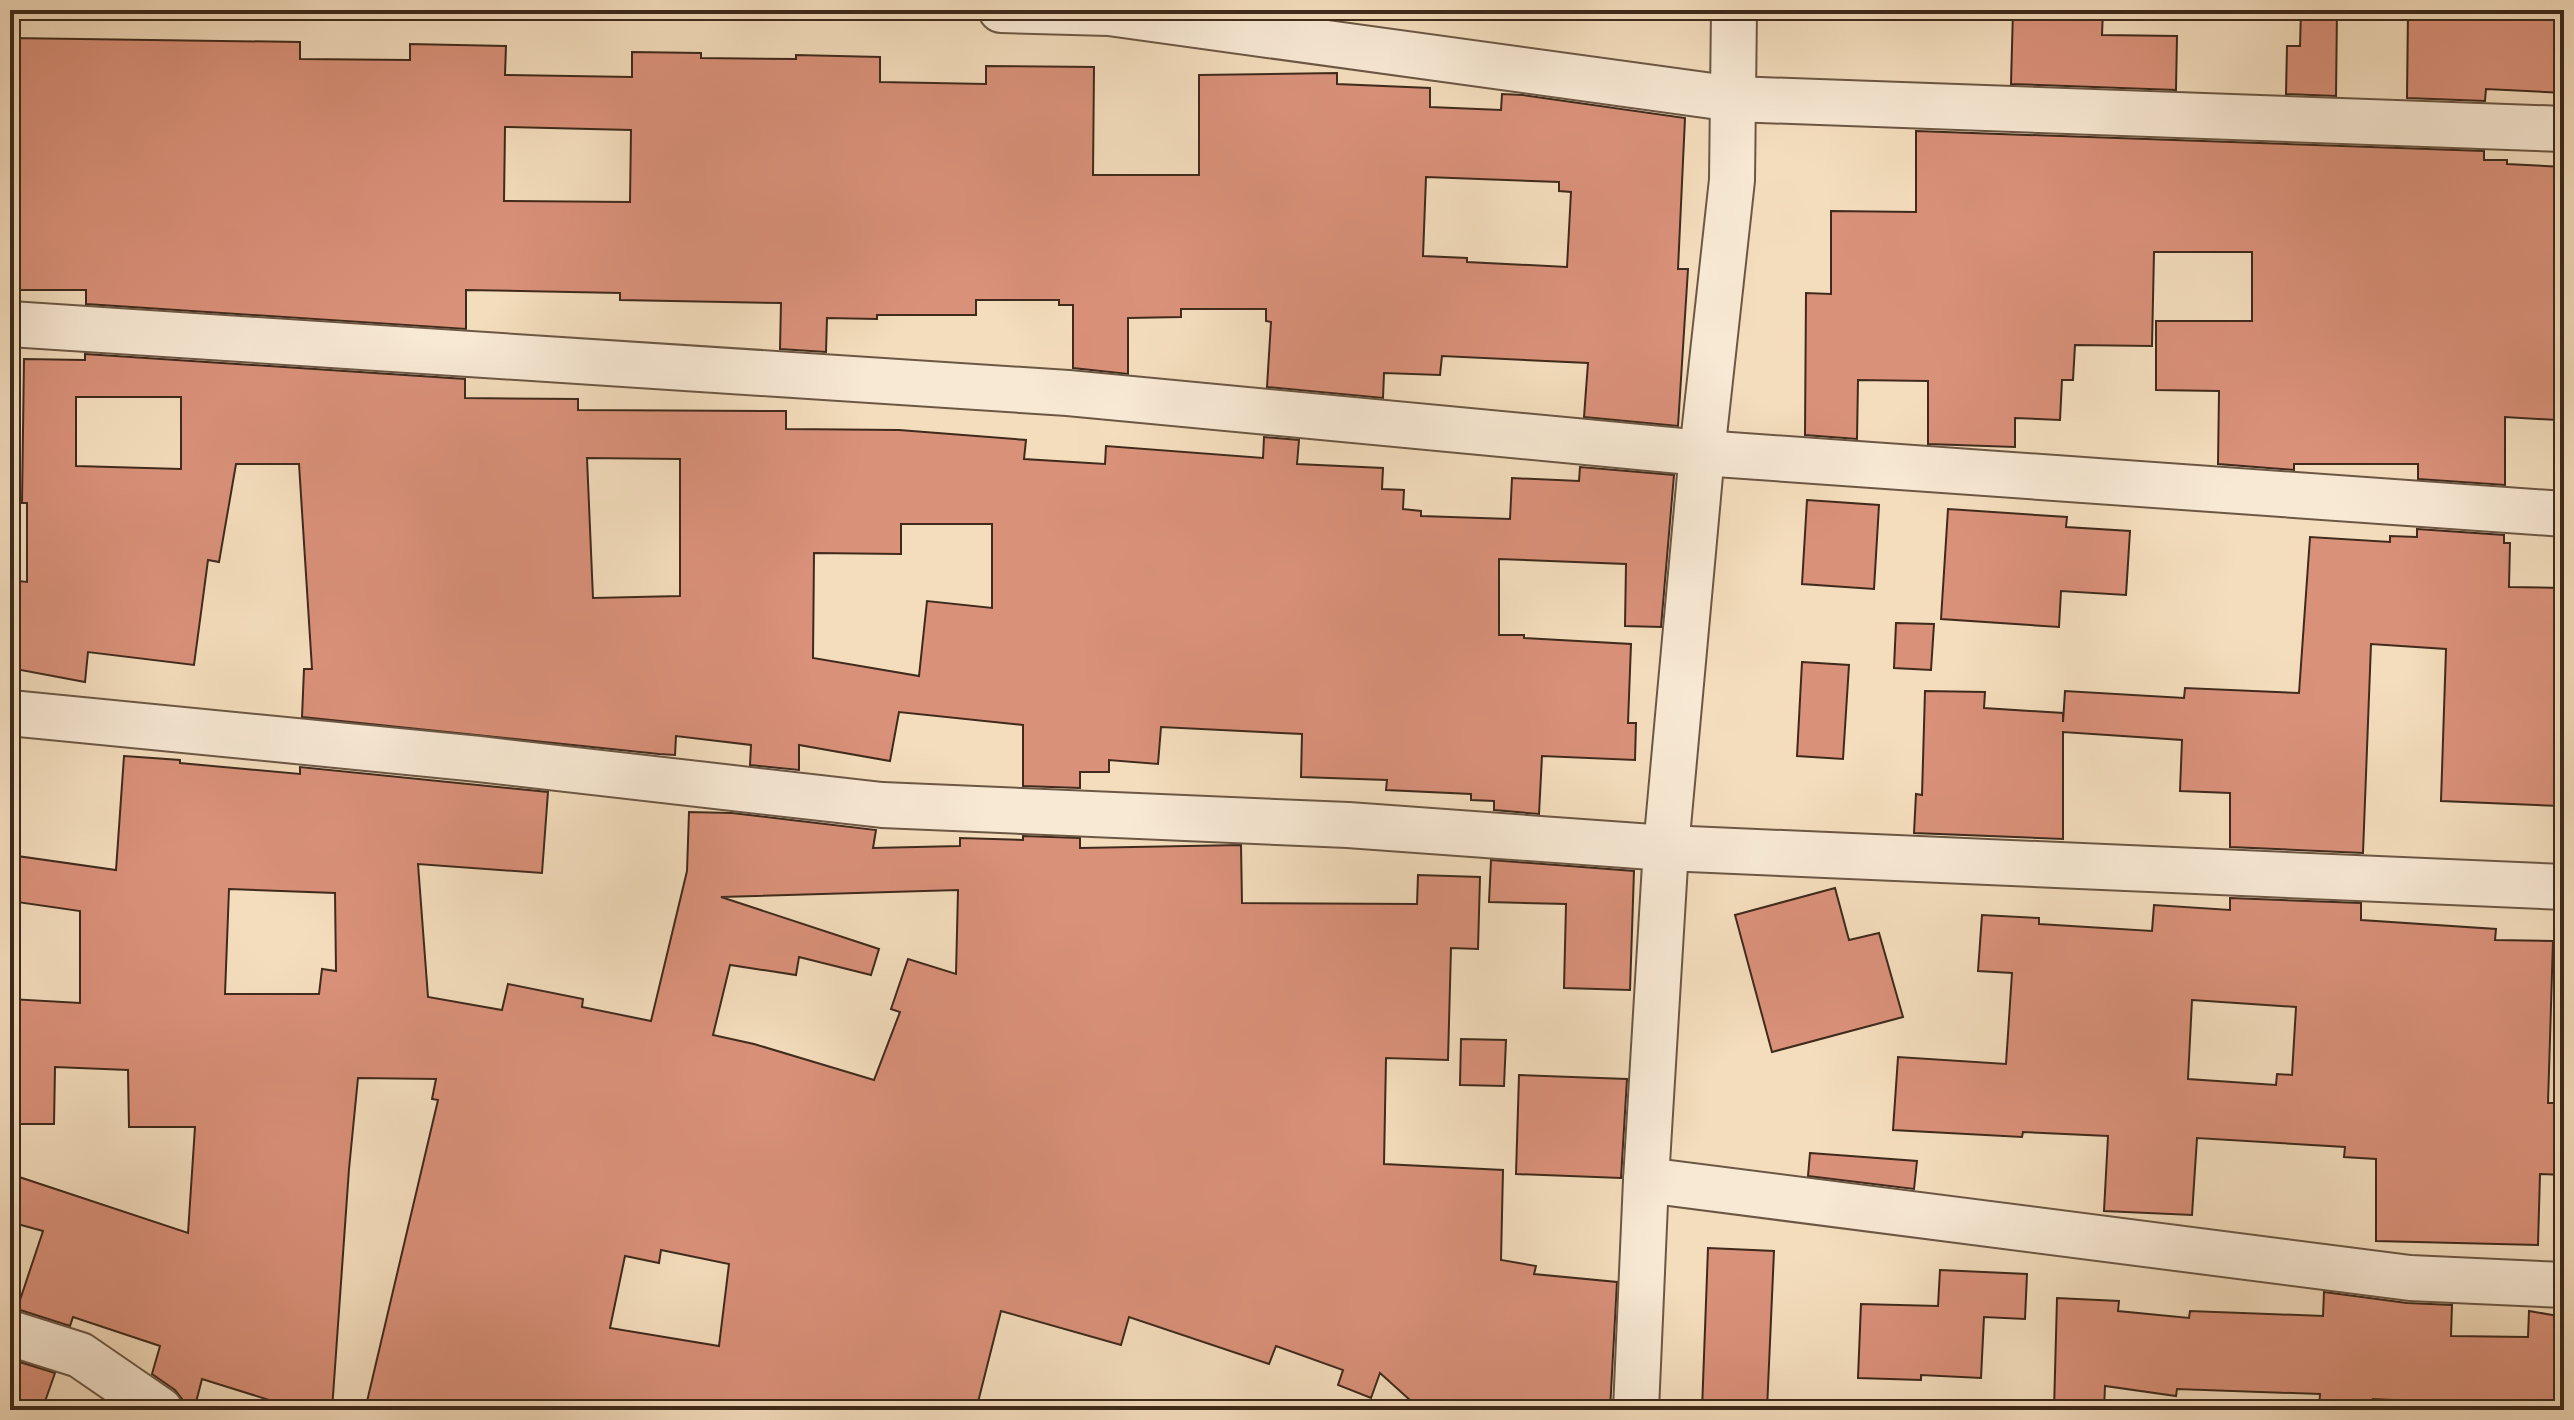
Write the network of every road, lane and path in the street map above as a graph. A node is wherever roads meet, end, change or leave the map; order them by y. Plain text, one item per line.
1 (1001, 10) edge
2 (1734, 10) edge
3 (1734, 99) junction
4 (2564, 129) edge
5 (10, 324) edge
6 (1702, 453) junction
7 (2564, 514) edge
8 (10, 713) edge
9 (1666, 848) junction
10 (2564, 887) edge
11 (1646, 1180) junction
12 (2564, 1285) edge
13 (10, 1333) edge
14 (160, 1410) edge
15 (1636, 1410) edge

1 - 3 street
2 - 3 street
3 - 4 street
3 - 6 street
5 - 6 street
6 - 7 street
6 - 9 street
8 - 9 street
9 - 10 street
9 - 11 street
11 - 12 street
11 - 15 street
13 - 14 street

